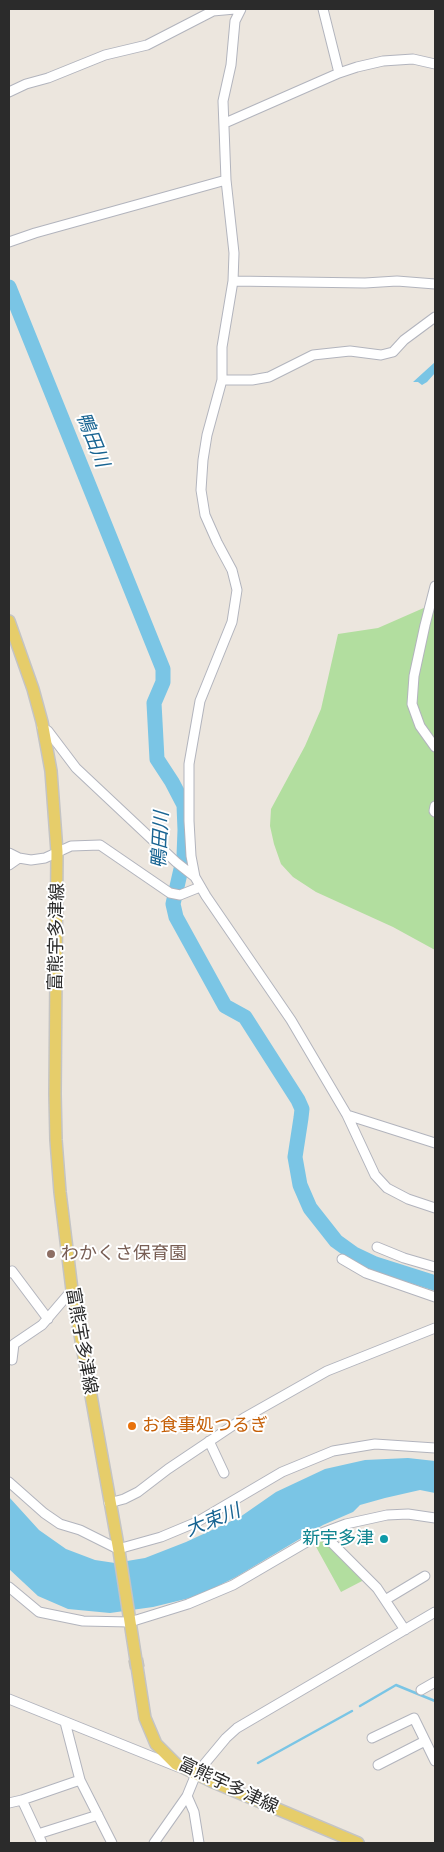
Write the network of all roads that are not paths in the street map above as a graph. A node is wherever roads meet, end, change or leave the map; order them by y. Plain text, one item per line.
1 (235, 9) edge
2 (241, 9) edge
3 (323, 9) edge
4 (435, 64) edge
5 (340, 73) junction
6 (9, 92) edge
7 (225, 123) junction
8 (226, 180) junction
9 (9, 242) edge
10 (233, 281) junction
11 (435, 284) edge
12 (435, 317) edge
13 (222, 380) junction
14 (435, 586) edge
15 (9, 621) edge
16 (42, 727) junction
17 (435, 747) edge
18 (435, 806) edge
19 (435, 812) edge
20 (57, 852) junction
21 (9, 853) edge
22 (19, 858) junction
23 (9, 865) edge
24 (195, 877) junction
25 (200, 887) junction
26 (347, 1115) junction
27 (435, 1133) edge
28 (424, 1139) junction
29 (435, 1143) edge
30 (435, 1208) edge
31 (377, 1247) dead end
32 (342, 1258) dead end
33 (435, 1267) edge
34 (9, 1273) edge
35 (72, 1290) junction
36 (435, 1297) edge
37 (48, 1319) junction
38 (435, 1328) edge
39 (12, 1343) edge
40 (12, 1360) dead end
41 (209, 1441) junction
42 (435, 1448) edge
43 (224, 1473) dead end
44 (9, 1482) edge
45 (109, 1503) junction
46 (435, 1518) edge
47 (322, 1533) junction
48 (118, 1550) junction
49 (425, 1576) dead end
50 (9, 1587) edge
51 (384, 1600) junction
52 (435, 1612) edge
53 (129, 1618) junction
54 (405, 1630) junction
55 (435, 1682) edge
56 (421, 1690) dead end
57 (9, 1699) edge
58 (65, 1722) junction
59 (372, 1738) dead end
60 (426, 1741) junction
61 (435, 1761) edge
62 (378, 1765) dead end
63 (196, 1774) junction
64 (80, 1780) junction
65 (188, 1796) junction
66 (22, 1800) junction
67 (9, 1803) edge
68 (98, 1815) junction
69 (38, 1834) junction
70 (42, 1843) edge
71 (112, 1843) edge
72 (154, 1843) edge
73 (199, 1843) edge
74 (358, 1843) edge

1 - 6 street
2 - 7 street
3 - 5 street
4 - 5 street
5 - 7 street
7 - 8 street
8 - 9 street
8 - 10 street
10 - 11 street
10 - 13 street
12 - 13 street
13 - 24 street
14 - 17 street
15 - 16 main road, 富熊宇多津線
16 - 20 main road, 富熊宇多津線
16 - 24 street
18 - 19 street
20 - 22 street
20 - 25 street
20 - 35 main road, 富熊宇多津線
21 - 22 street
22 - 23 street
24 - 25 street
25 - 26 street
26 - 28 street
26 - 30 street
27 - 28 street
28 - 29 street
31 - 33 street
32 - 36 street
34 - 37 street
35 - 37 street
35 - 45 main road, 富熊宇多津線
37 - 39 street
38 - 41 street
39 - 40 street
41 - 43 street
41 - 45 street
42 - 48 street
44 - 48 street
45 - 48 main road, 富熊宇多津線
46 - 47 street
47 - 51 street
47 - 53 street
48 - 53 main road, 富熊宇多津線
49 - 51 street
50 - 53 street
51 - 54 street
52 - 54 street
53 - 63 main road, 富熊宇多津線
54 - 63 street
55 - 56 street
57 - 58 street
58 - 63 street
58 - 64 street
59 - 60 street
60 - 61 street
60 - 62 street
63 - 65 street
63 - 74 main road, 富熊宇多津線
64 - 66 street
64 - 68 street
65 - 72 street
65 - 73 street
66 - 67 street
66 - 69 street
68 - 69 street
68 - 71 street
69 - 70 street

